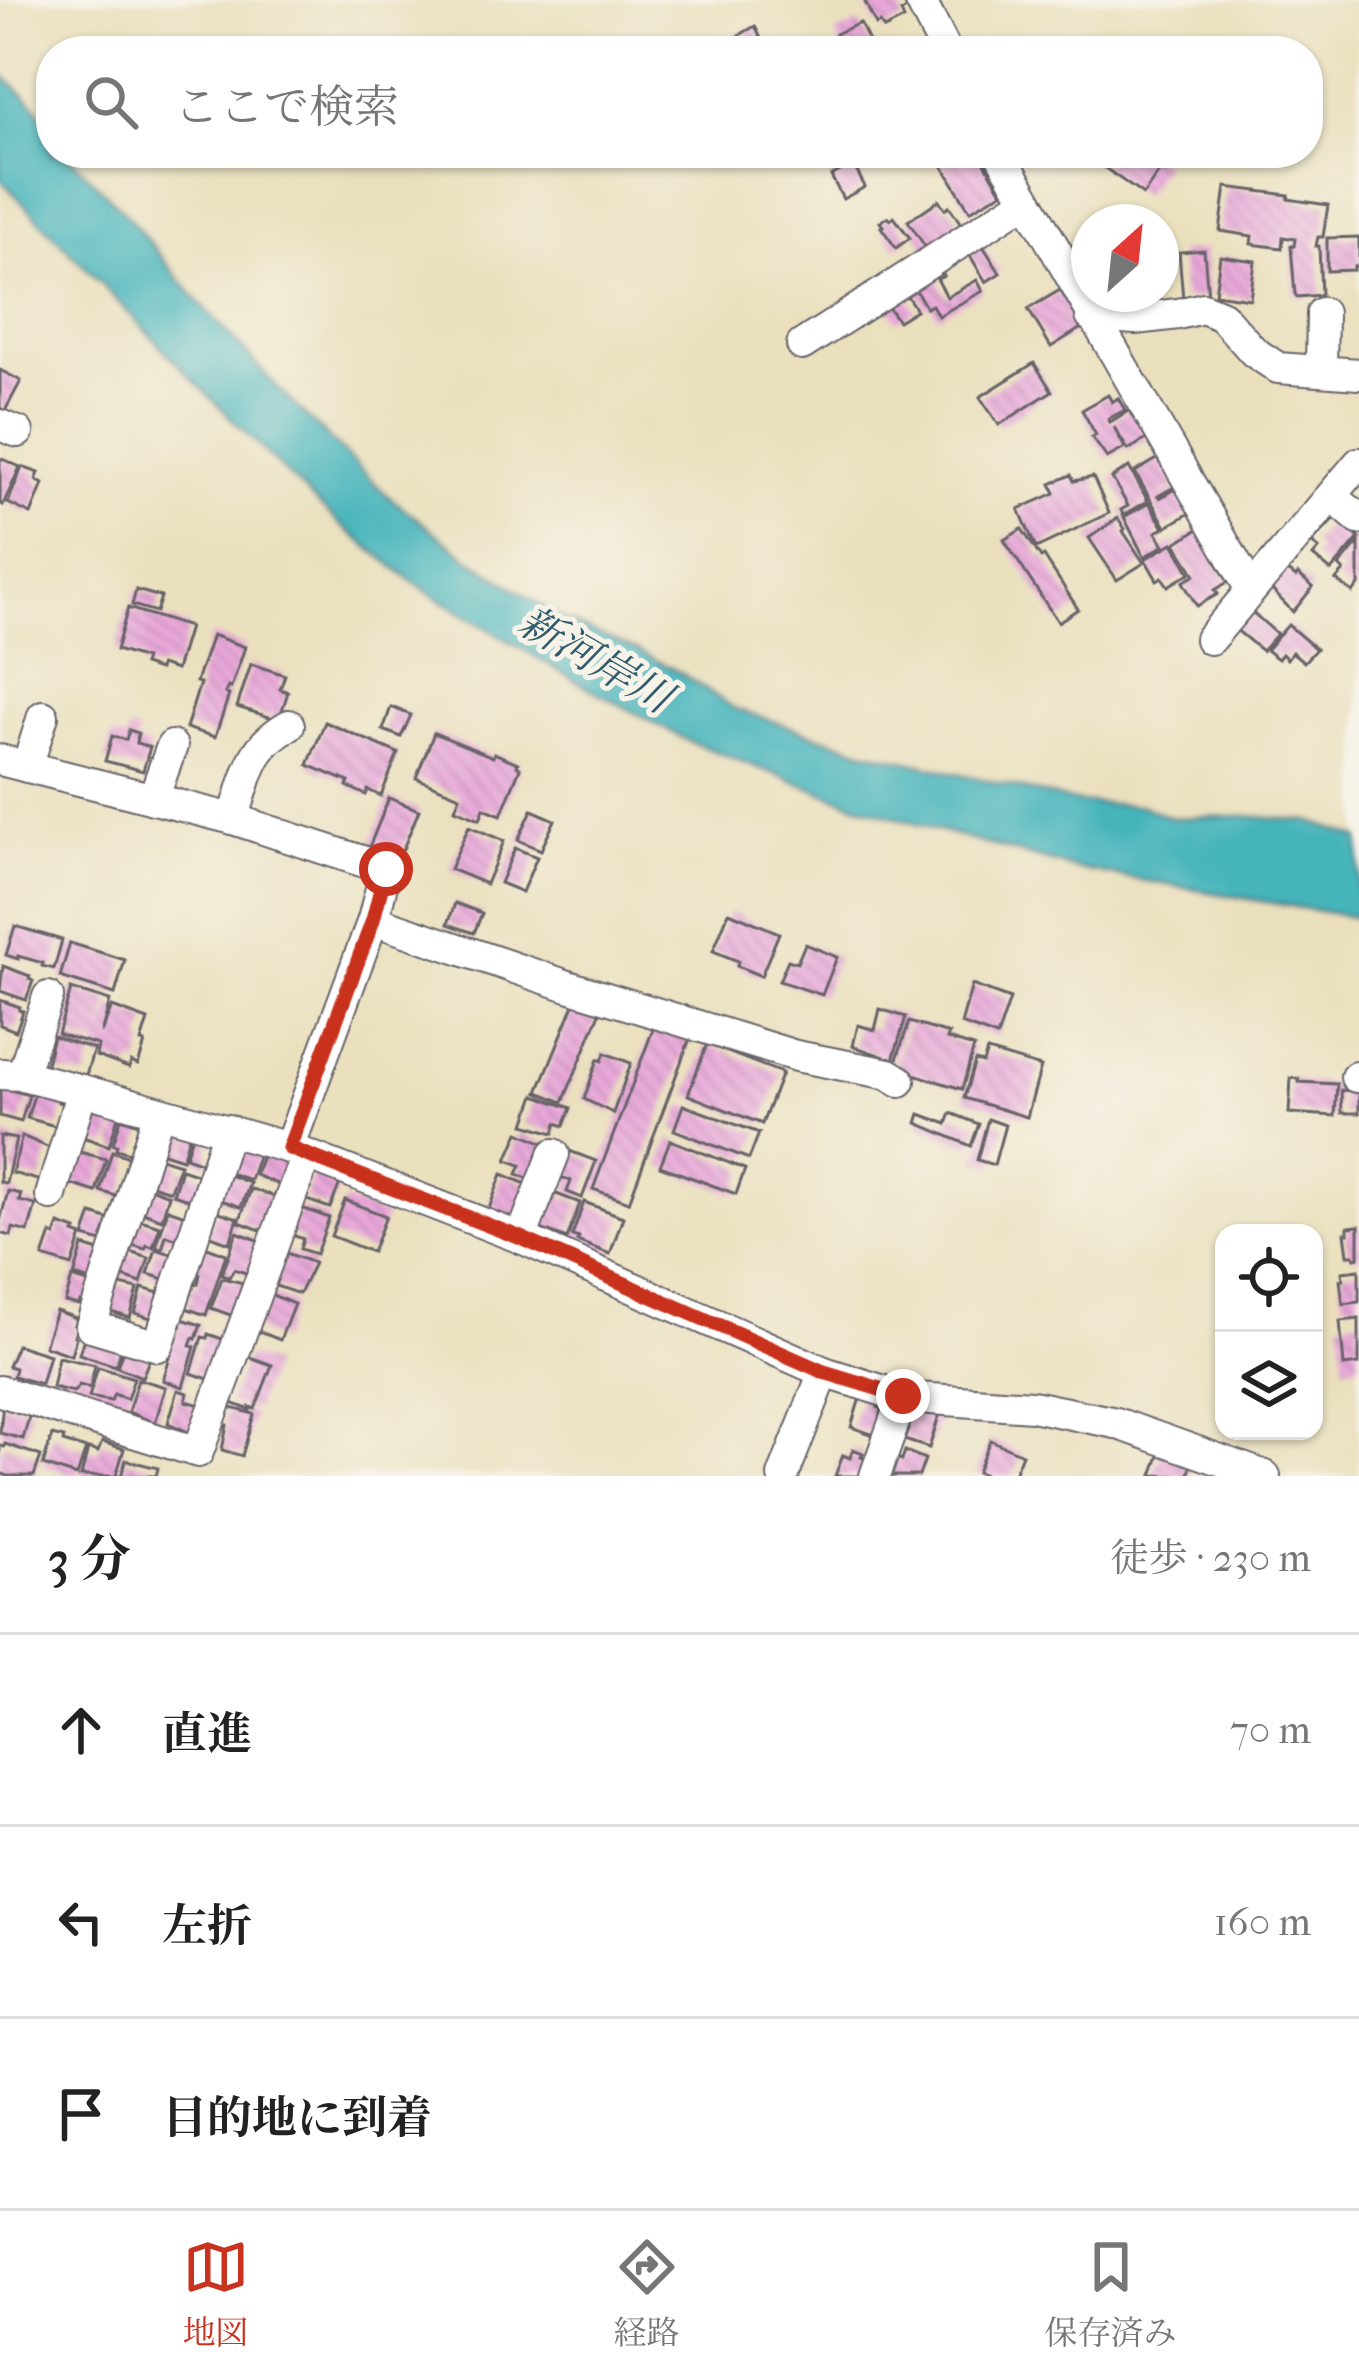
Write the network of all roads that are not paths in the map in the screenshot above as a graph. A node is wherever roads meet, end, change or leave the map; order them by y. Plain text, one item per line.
1 (920, 0) edge
2 (938, 36) edge
3 (1008, 168) edge
4 (1025, 201) junction
5 (1322, 313) dead end
6 (1091, 316) junction
7 (802, 345) dead end
8 (1321, 369) junction
9 (1359, 374) edge
10 (1359, 463) edge
11 (1332, 496) junction
12 (1359, 519) edge
13 (1251, 590) junction
14 (1210, 638) dead end
15 (43, 716) dead end
16 (289, 724) dead end
17 (172, 746) dead end
18 (14, 764) edge
19 (153, 799) junction
20 (233, 819) junction
21 (373, 920) junction
22 (48, 997) dead end
23 (11, 1074) edge
24 (900, 1081) dead end
25 (82, 1090) junction
26 (159, 1112) junction
27 (228, 1130) junction
28 (298, 1151) junction
29 (554, 1154) dead end
30 (51, 1196) dead end
31 (521, 1238) junction
32 (824, 1372) junction
33 (0, 1391) edge
34 (903, 1396) junction
35 (1205, 1466) edge
36 (783, 1476) edge
37 (875, 1476) edge
38 (1265, 1476) edge

1 - 2 street
3 - 4 street
4 - 6 street
4 - 7 street
5 - 8 street
6 - 8 street
6 - 13 street
8 - 9 street
10 - 11 street
11 - 12 street
11 - 13 street
13 - 14 street
15 - 18 street
16 - 20 street
17 - 19 street
18 - 19 street
19 - 20 street
20 - 21 street
21 - 24 street
21 - 28 street
22 - 23 street
23 - 25 street
25 - 26 street
25 - 30 street
26 - 27 street
26 - 27 street
27 - 28 street
28 - 31 street
28 - 33 street
29 - 31 street
31 - 32 street
32 - 34 street
32 - 36 street
34 - 35 street
34 - 37 street
35 - 38 street

